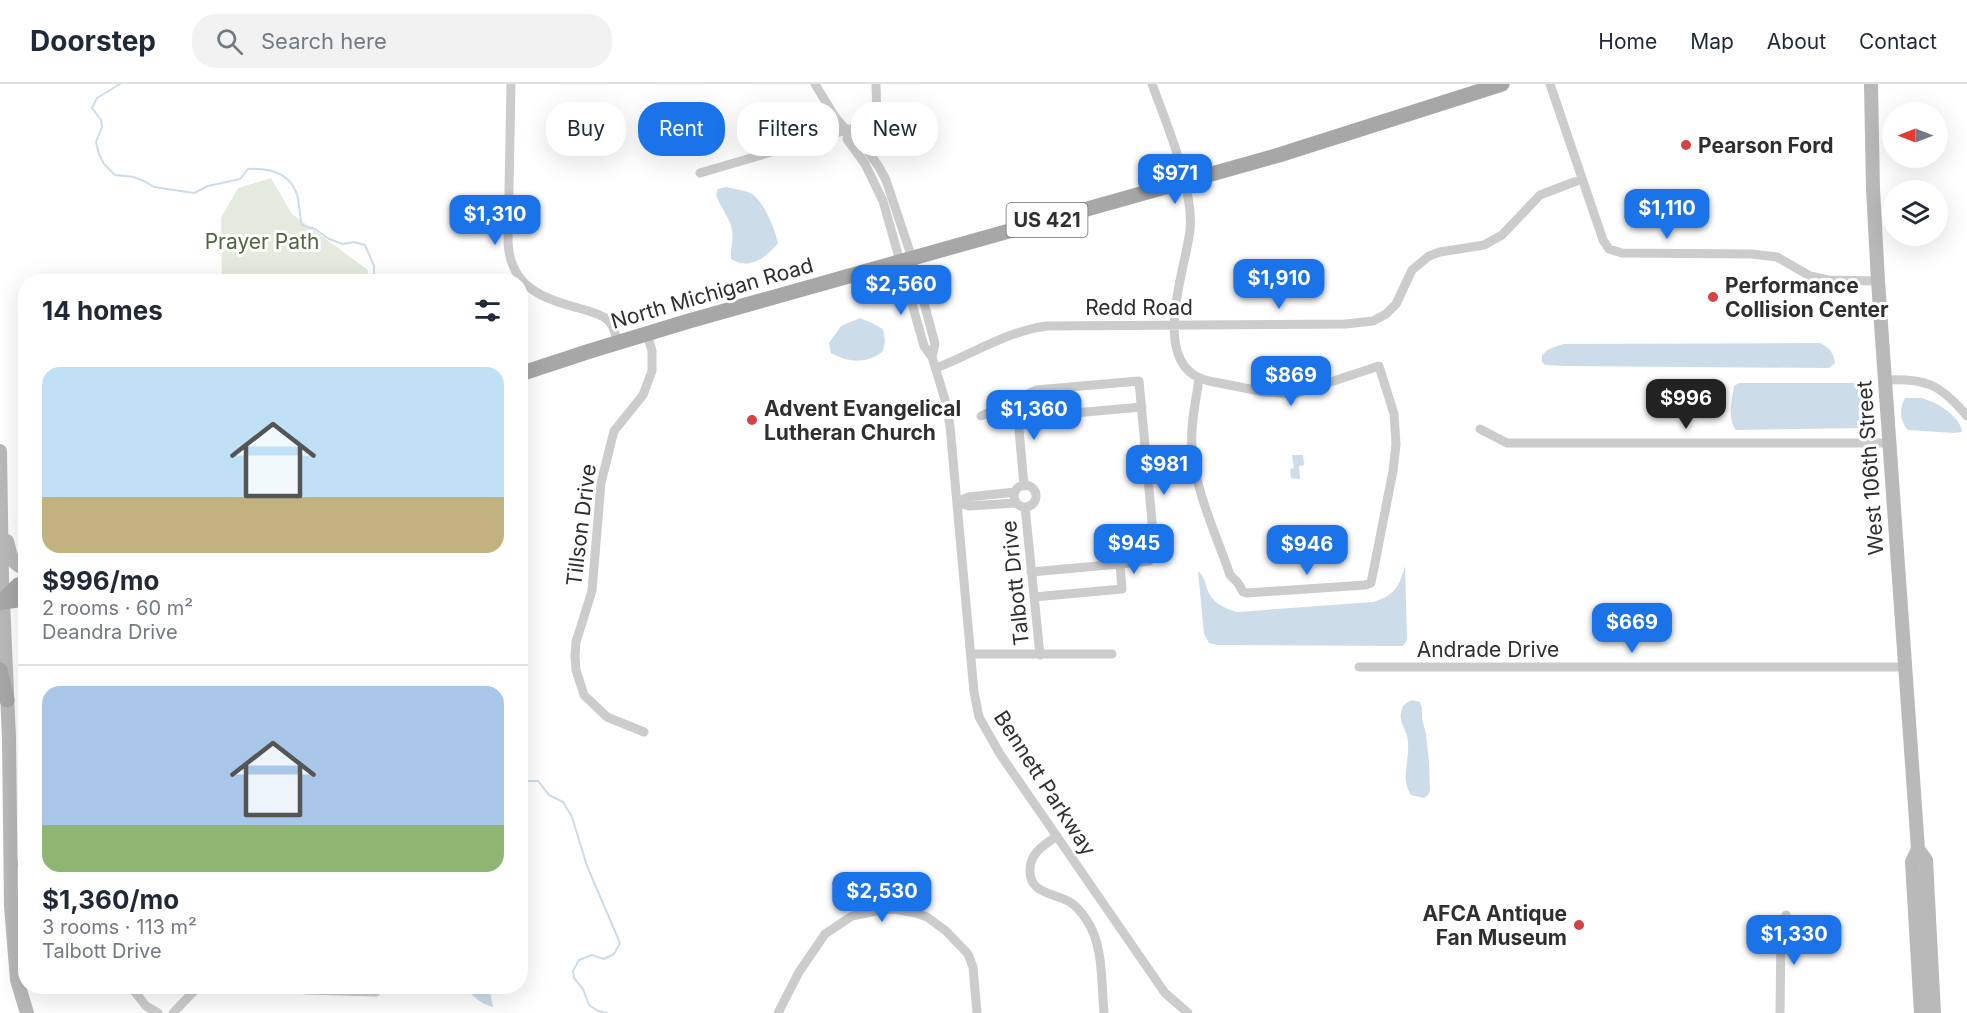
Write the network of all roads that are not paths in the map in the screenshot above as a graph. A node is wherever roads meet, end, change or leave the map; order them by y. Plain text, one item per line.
1 (511, 84) edge
2 (815, 84) edge
3 (876, 84) edge
4 (1152, 84) edge
5 (1502, 84) edge
6 (1550, 84) edge
7 (1871, 84) edge
8 (876, 102) edge
9 (851, 129) edge
10 (846, 131) junction
11 (700, 173) dead end
12 (1582, 179) junction
13 (1184, 182) junction
14 (906, 260) junction
15 (518, 274) edge
16 (1878, 281) junction
17 (528, 286) edge
18 (1175, 325) junction
19 (646, 333) junction
20 (618, 342) junction
21 (936, 368) junction
22 (528, 371) edge
23 (1199, 379) junction
24 (1885, 380) junction
25 (1014, 401) junction
26 (1142, 407) junction
27 (981, 416) dead end
28 (1967, 416) edge
29 (1018, 418) junction
30 (1480, 429) dead end
31 (1889, 443) junction
32 (0, 451) edge
33 (1024, 486) junction
34 (1015, 492) junction
35 (957, 502) junction
36 (1021, 505) junction
37 (1, 511) edge
38 (1120, 564) junction
39 (18, 567) edge
40 (1031, 572) junction
41 (18, 585) edge
42 (1034, 597) junction
43 (18, 600) edge
44 (2, 603) edge
45 (970, 654) junction
46 (1112, 654) dead end
47 (1040, 655) junction
48 (1359, 667) dead end
49 (1906, 668) junction
50 (0, 670) edge
51 (7, 700) junction
52 (644, 732) dead end
53 (18, 822) edge
54 (1057, 836) junction
55 (1918, 849) junction
56 (18, 902) edge
57 (1786, 915) dead end
58 (18, 983) edge
59 (21, 994) edge
60 (137, 994) edge
61 (191, 994) edge
62 (27, 1013) edge
63 (158, 1013) edge
64 (173, 1013) edge
65 (778, 1013) edge
66 (977, 1013) edge
67 (1104, 1013) edge
68 (1188, 1013) edge
69 (1780, 1013) edge
70 (1921, 1013) edge
71 (1934, 1013) edge

1 - 15 street
2 - 10 street, Bennett Parkway
3 - 8 street
4 - 13 street
5 - 13 main road, North Michigan Road / US 421
6 - 12 street
7 - 16 street, West 106th Street
9 - 10 street
10 - 11 street
10 - 14 street, Bennett Parkway
12 - 16 street
12 - 18 street, Redd Road
13 - 14 main road, North Michigan Road / US 421
13 - 18 street
14 - 19 main road, North Michigan Road / US 421
14 - 21 street, Bennett Parkway
16 - 24 street, West 106th Street
17 - 20 street
18 - 21 street, Redd Road
18 - 23 street
19 - 20 main road, North Michigan Road / US 421
19 - 52 street, Tillson Drive
20 - 22 main road, North Michigan Road / US 421
21 - 35 street, Bennett Parkway
23 - 23 street
24 - 28 street
24 - 31 street, West 106th Street
25 - 26 street
25 - 27 street
25 - 29 street, Talbott Drive
26 - 29 street
26 - 38 street
29 - 33 street, Talbott Drive
30 - 31 street
31 - 49 street, West 106th Street
32 - 37 street
33 - 34 street, Talbott Drive
33 - 36 street, Talbott Drive
34 - 35 street
34 - 36 street, Talbott Drive
35 - 36 street
35 - 45 street, Bennett Parkway
36 - 40 street, Talbott Drive
37 - 39 street
37 - 44 street
38 - 40 street
38 - 42 street
40 - 42 street, Talbott Drive
41 - 44 main road
42 - 47 street, Talbott Drive
43 - 44 main road
44 - 51 street
45 - 47 street
45 - 54 street, Bennett Parkway
46 - 47 street
48 - 49 street, Andrade Drive
49 - 55 street, West 106th Street
50 - 51 main road
51 - 53 street
54 - 67 street
54 - 68 street, Bennett Parkway
55 - 70 street, West 106th Street
55 - 71 street, West 106th Street
56 - 58 street
57 - 69 street
59 - 62 street
60 - 63 street
61 - 64 street
65 - 66 street

